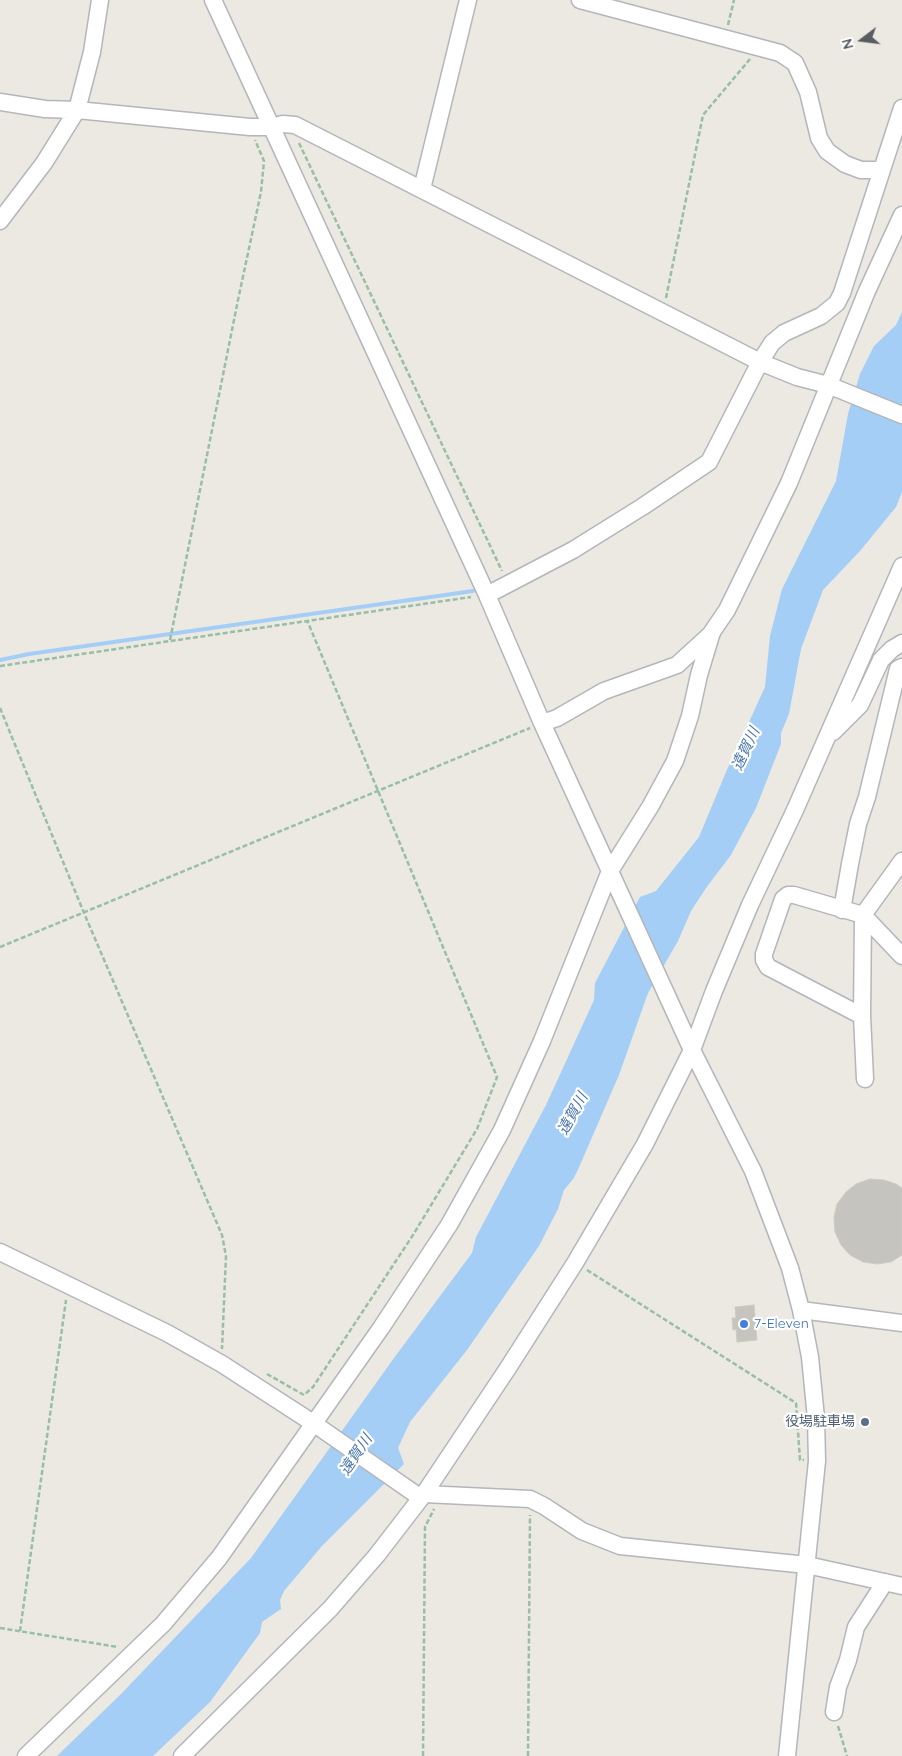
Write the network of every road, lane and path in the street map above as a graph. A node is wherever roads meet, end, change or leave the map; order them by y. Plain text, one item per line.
1 (100, 0) edge
2 (213, 0) edge
3 (468, 0) edge
4 (580, 0) edge
5 (734, 0) edge
6 (725, 38) junction
7 (759, 47) junction
8 (0, 102) edge
9 (902, 108) edge
10 (77, 110) junction
11 (290, 124) junction
12 (250, 127) junction
13 (272, 127) junction
14 (882, 170) junction
15 (422, 189) junction
16 (902, 215) edge
17 (0, 221) edge
18 (663, 312) junction
19 (760, 362) junction
20 (833, 387) junction
21 (902, 415) edge
22 (902, 566) edge
23 (510, 583) junction
24 (488, 595) junction
25 (307, 620) junction
26 (712, 632) junction
27 (170, 639) junction
28 (902, 643) edge
29 (0, 666) edge
30 (902, 666) edge
31 (0, 708) edge
32 (542, 723) junction
33 (825, 741) junction
34 (377, 791) junction
35 (902, 862) edge
36 (613, 877) junction
37 (842, 910) junction
38 (84, 913) junction
39 (863, 915) junction
40 (0, 947) edge
41 (902, 956) edge
42 (862, 1016) junction
43 (689, 1043) junction
44 (865, 1079) dead end
45 (0, 1252) edge
46 (575, 1262) junction
47 (68, 1285) junction
48 (801, 1310) junction
49 (902, 1323) edge
50 (222, 1364) junction
51 (263, 1372) dead end
52 (315, 1425) junction
53 (817, 1462) junction
54 (441, 1495) junction
55 (420, 1496) junction
56 (530, 1499) junction
57 (807, 1565) junction
58 (885, 1582) junction
59 (902, 1586) edge
60 (0, 1628) edge
61 (20, 1631) junction
62 (118, 1647) dead end
63 (834, 1712) joint
64 (26, 1756) edge
65 (182, 1756) edge
66 (423, 1756) edge
67 (528, 1756) edge
68 (787, 1756) edge
69 (847, 1756) edge

1 - 10 street
2 - 13 street
3 - 15 street
4 - 6 street
5 - 6 path
6 - 7 street
7 - 14 street
7 - 18 path
8 - 10 street
9 - 14 street
10 - 12 street
10 - 17 street
11 - 13 street
11 - 15 street
11 - 23 path
12 - 13 street
12 - 27 path
13 - 24 street
14 - 19 street
15 - 18 street
16 - 20 street
18 - 19 street
19 - 20 street
19 - 23 street
20 - 21 street
20 - 26 street
22 - 33 street
23 - 24 street
24 - 25 path
24 - 32 street
25 - 27 path
25 - 34 path
26 - 32 street
26 - 36 street
27 - 29 path
28 - 33 street
30 - 37 street
31 - 38 path
32 - 34 path
32 - 36 street
33 - 43 street
34 - 38 path
34 - 51 path
35 - 39 street
36 - 43 street
36 - 52 street
37 - 39 street
37 - 42 street
38 - 40 path
38 - 50 path
39 - 41 street
39 - 42 street
42 - 44 street
43 - 46 street
43 - 48 street
45 - 47 street
46 - 53 path
46 - 55 street
47 - 50 street
47 - 61 path
48 - 49 street
48 - 53 street
50 - 52 street
52 - 55 street
52 - 64 street
53 - 57 street
54 - 55 street
54 - 56 street
54 - 66 path
55 - 65 street
56 - 57 street
56 - 67 path
57 - 58 street
57 - 68 street
58 - 59 street
58 - 63 street
60 - 61 path
61 - 62 path
63 - 69 path

